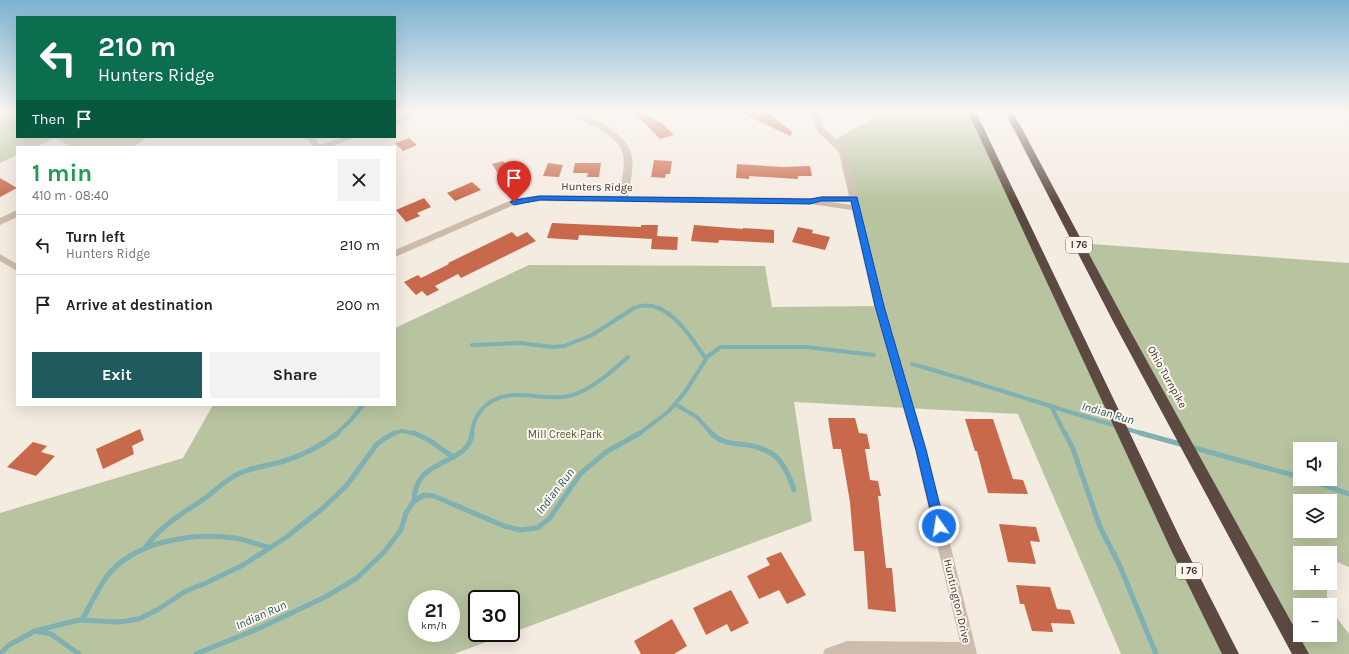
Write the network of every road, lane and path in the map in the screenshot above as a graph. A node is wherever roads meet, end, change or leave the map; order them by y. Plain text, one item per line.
1 (335, 143) edge
2 (622, 143) edge
3 (835, 143) edge
4 (986, 143) edge
5 (1025, 143) edge
6 (325, 146) edge
7 (624, 199) junction
8 (856, 204) junction
9 (16, 214) edge
10 (0, 222) edge
11 (396, 254) edge
12 (0, 256) edge
13 (16, 267) edge
14 (969, 651) edge
15 (830, 654) edge
16 (1231, 654) edge
17 (1301, 654) edge

1 - 6 street
2 - 7 street
3 - 8 street, Huntington Drive
4 - 16 highway, I 76
5 - 17 highway, Ohio Turnpike / I 76
7 - 8 street, Hunters Ridge
7 - 11 street, Hunters Ridge
8 - 14 street, Huntington Drive
9 - 10 street
12 - 13 street
14 - 15 street

